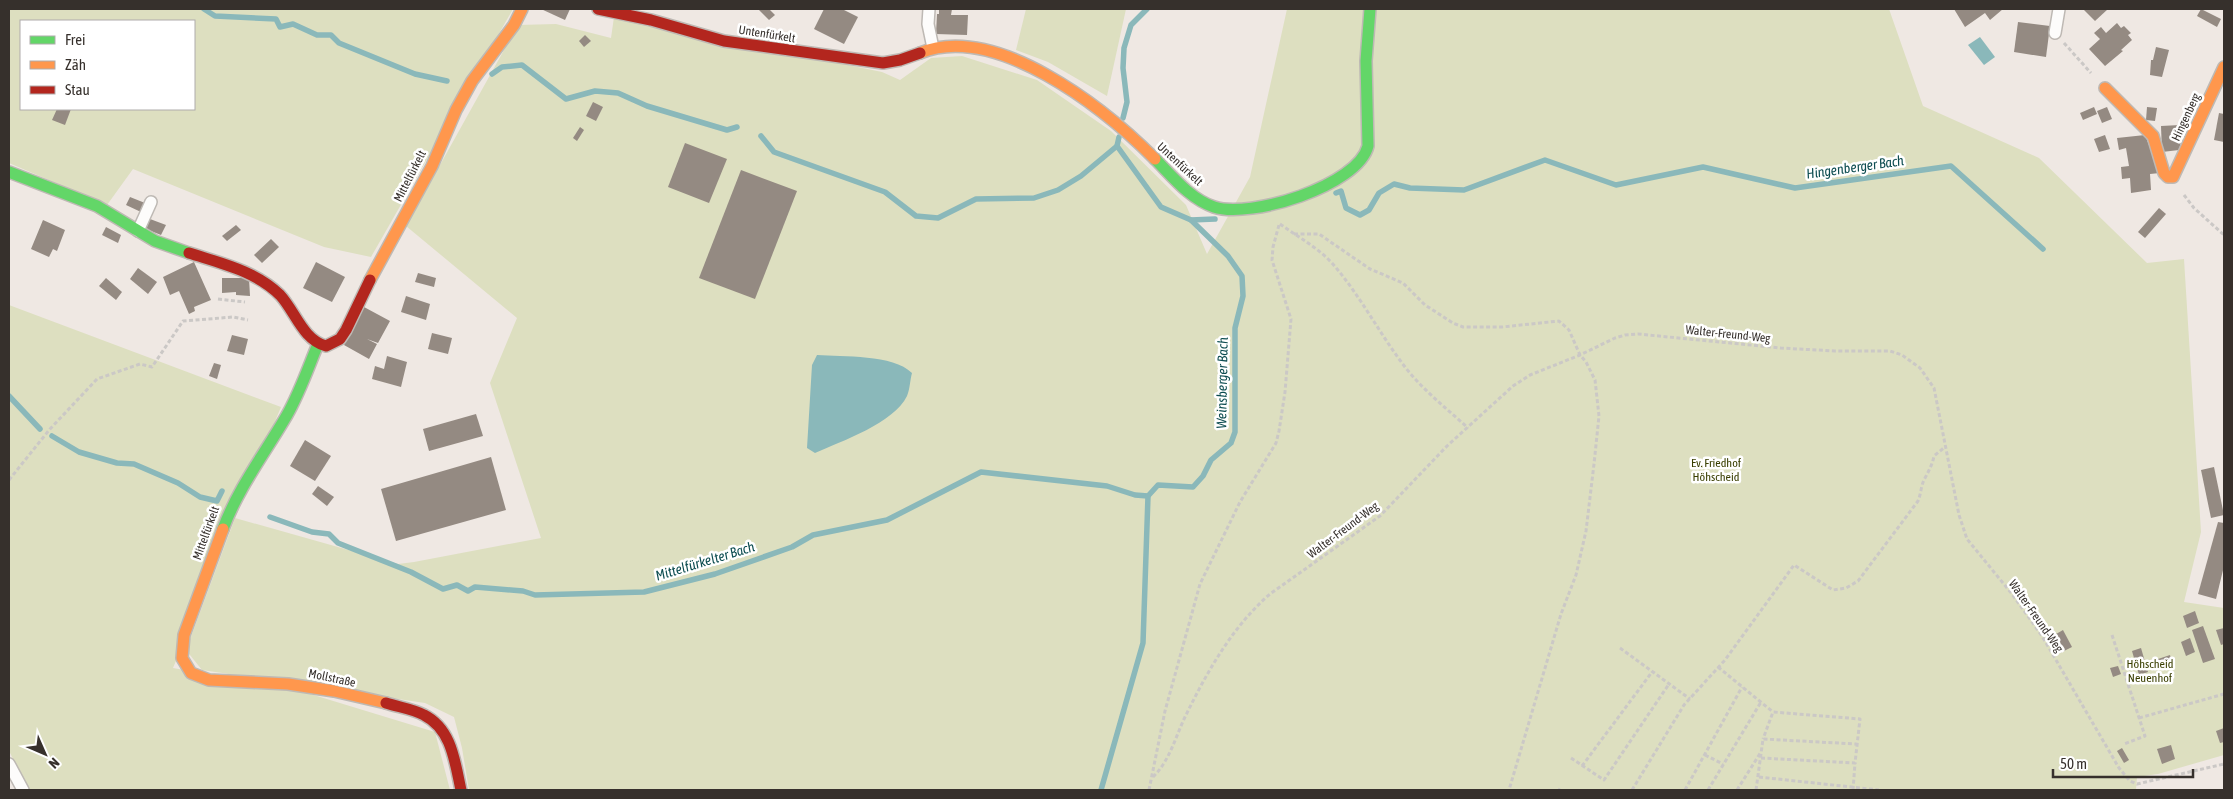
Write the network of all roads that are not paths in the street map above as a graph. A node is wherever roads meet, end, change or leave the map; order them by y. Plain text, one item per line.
1 (522, 9) edge
2 (598, 9) edge
3 (929, 9) edge
4 (1370, 9) edge
5 (2059, 9) edge
6 (2055, 33) road end
7 (933, 48) junction
8 (2224, 67) edge
9 (2105, 88) road end
10 (9, 172) edge
11 (151, 202) dead end
12 (138, 232) junction
13 (318, 344) junction
14 (185, 630) joint
15 (9, 764) edge
16 (23, 790) edge
17 (461, 790) edge

1 - 13 street, Mittelfürkelt
2 - 7 street, Untenfürkelt
3 - 7 lane
4 - 7 street, Untenfürkelt
5 - 6 lane
8 - 9 street, Hingenberg
10 - 12 street
11 - 12 lane
12 - 13 street
13 - 14 street, Mittelfürkelt
14 - 17 street, Mollstraße
15 - 16 lane

